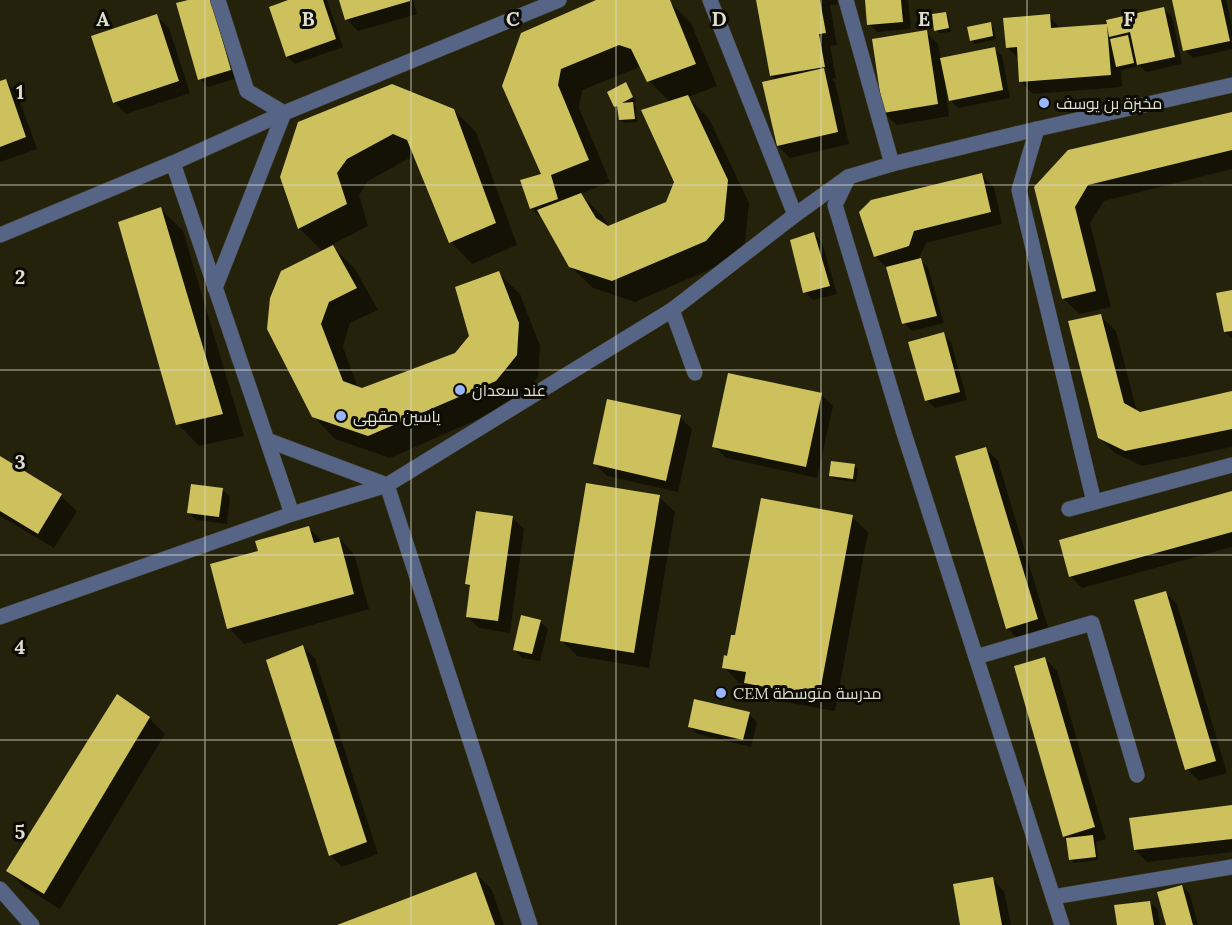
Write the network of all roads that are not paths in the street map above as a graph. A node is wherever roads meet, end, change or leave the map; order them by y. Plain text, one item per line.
1 (218, 0) edge
2 (560, 0) edge
3 (710, 0) edge
4 (846, 0) edge
5 (1232, 85) edge
6 (284, 113) junction
7 (1037, 129) junction
8 (172, 163) junction
9 (892, 164) junction
10 (848, 177) junction
11 (795, 215) junction
12 (0, 236) edge
13 (215, 288) junction
14 (672, 310) junction
15 (695, 373) dead end
16 (267, 440) junction
17 (1232, 465) edge
18 (387, 485) junction
19 (1094, 502) junction
20 (1069, 509) dead end
21 (292, 514) junction
22 (0, 617) edge
23 (976, 657) junction
24 (1137, 775) dead end
25 (1232, 867) edge
26 (0, 890) edge
27 (1053, 897) junction
28 (32, 925) edge
29 (530, 925) edge
30 (1062, 925) edge

1 - 6 street
2 - 6 street
3 - 11 street
4 - 9 street
5 - 7 street
6 - 8 street
6 - 13 street
7 - 9 street
7 - 19 street
8 - 12 street
8 - 13 street
9 - 10 street
10 - 11 street
10 - 23 street
11 - 14 street
13 - 16 street
14 - 15 street
14 - 18 street
16 - 18 street
16 - 21 street
17 - 19 street
18 - 21 street
18 - 29 street
19 - 20 street
21 - 22 street
23 - 24 street
23 - 27 street
25 - 27 street
26 - 28 street
27 - 30 street

